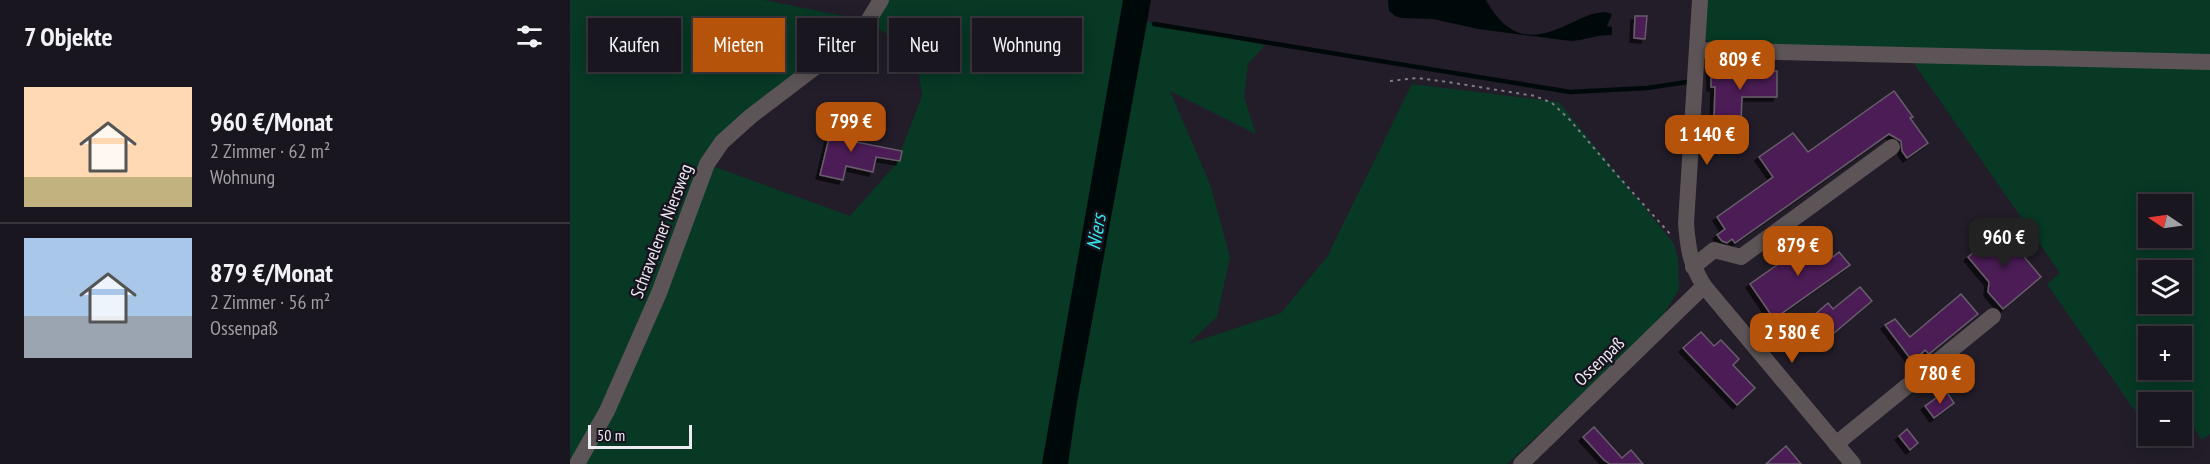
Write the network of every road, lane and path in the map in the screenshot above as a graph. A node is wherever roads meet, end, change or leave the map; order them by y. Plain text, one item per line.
1 (881, 0) edge
2 (1700, 0) edge
3 (1696, 50) junction
4 (2210, 62) edge
5 (1390, 81) dead end
6 (1892, 147) dead end
7 (1690, 259) junction
8 (1704, 286) junction
9 (1994, 316) dead end
10 (1836, 444) junction
11 (577, 464) edge
12 (1521, 464) edge
13 (1853, 464) edge

1 - 11 street, Schravelener Niersweg
2 - 3 street
3 - 4 street
3 - 7 street
5 - 7 path
6 - 7 street
7 - 8 street
8 - 10 street
8 - 12 street, Ossenpaß
9 - 10 street
10 - 13 street

